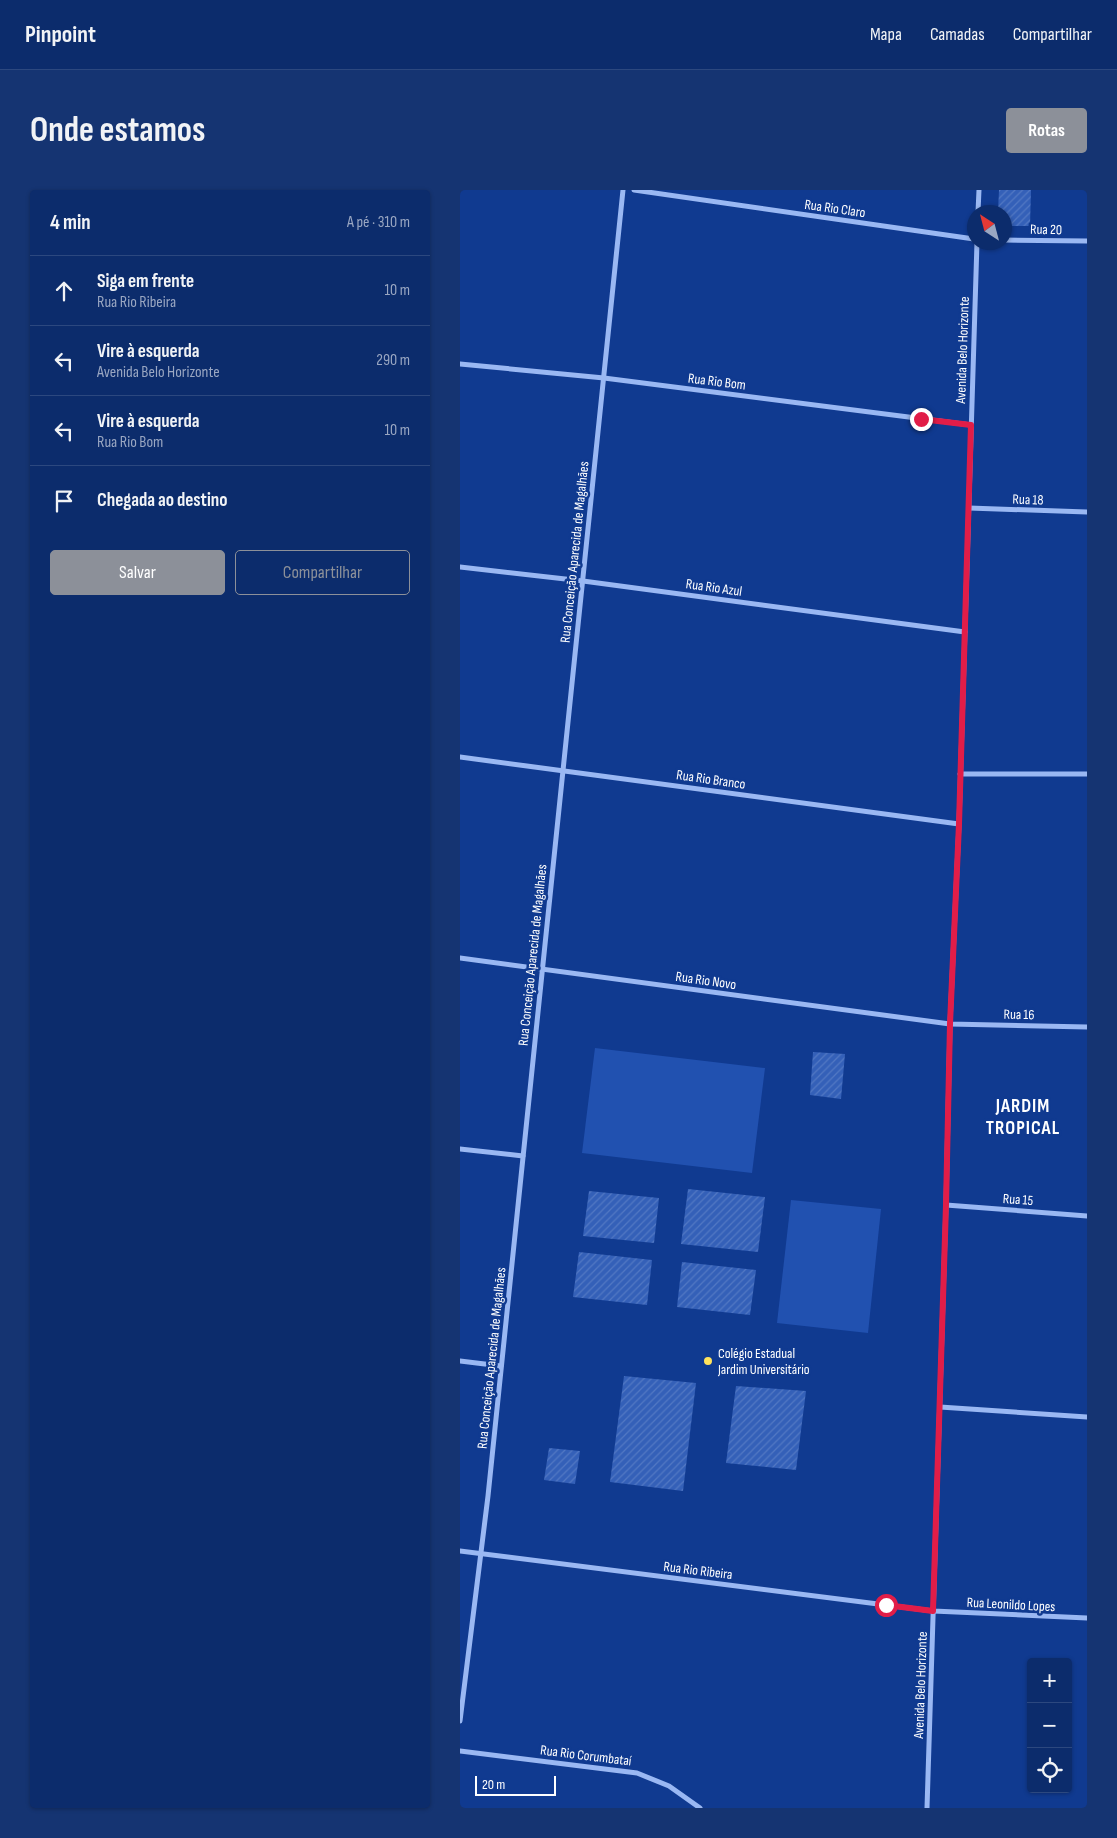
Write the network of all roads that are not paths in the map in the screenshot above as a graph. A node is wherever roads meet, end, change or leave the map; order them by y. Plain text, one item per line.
1 (623, 190) edge
2 (634, 190) edge
3 (979, 190) edge
4 (978, 205) edge
5 (967, 238) edge
6 (1012, 240) edge
7 (1087, 241) edge
8 (977, 250) edge
9 (460, 364) edge
10 (604, 378) junction
11 (971, 425) junction
12 (969, 508) junction
13 (1087, 512) edge
14 (460, 567) edge
15 (583, 581) junction
16 (965, 632) junction
17 (460, 758) edge
18 (563, 771) junction
19 (960, 774) junction
20 (1087, 774) edge
21 (959, 824) junction
22 (460, 958) edge
23 (542, 969) junction
24 (950, 1024) junction
25 (1087, 1027) edge
26 (460, 1150) edge
27 (523, 1156) junction
28 (946, 1205) junction
29 (1087, 1216) edge
30 (460, 1361) edge
31 (501, 1366) junction
32 (940, 1407) junction
33 (1087, 1417) edge
34 (460, 1551) edge
35 (482, 1554) junction
36 (933, 1611) junction
37 (1087, 1618) edge
38 (460, 1721) edge
39 (460, 1751) edge
40 (700, 1808) edge
41 (927, 1808) edge

1 - 10 street, Rua Conceição Aparecida de Magalhães
2 - 5 street, Rua Rio Claro
3 - 4 street
6 - 7 street, Rua 20
8 - 11 street, Avenida Belo Horizonte
9 - 10 street, Rua Rio Bom
10 - 11 street, Rua Rio Bom
10 - 15 street, Rua Conceição Aparecida de Magalhães
11 - 12 street, Avenida Belo Horizonte
12 - 13 street, Rua 18
12 - 16 street, Avenida Belo Horizonte
14 - 15 street, Rua Rio Azul
15 - 16 street, Rua Rio Azul
15 - 18 street, Rua Conceição Aparecida de Magalhães
16 - 19 street, Avenida Belo Horizonte
17 - 18 street, Rua Rio Branco
18 - 21 street, Rua Rio Branco
18 - 23 street, Rua Conceição Aparecida de Magalhães
19 - 20 street
19 - 21 street, Avenida Belo Horizonte
21 - 24 street, Avenida Belo Horizonte
22 - 23 street, Rua Rio Novo
23 - 24 street, Rua Rio Novo
23 - 27 street, Rua Conceição Aparecida de Magalhães
24 - 25 street, Rua 16
24 - 28 street, Avenida Belo Horizonte
26 - 27 street
27 - 31 street, Rua Conceição Aparecida de Magalhães
28 - 29 street, Rua 15
28 - 32 street, Avenida Belo Horizonte
30 - 31 street
31 - 35 street, Rua Conceição Aparecida de Magalhães
32 - 33 street
32 - 36 street, Avenida Belo Horizonte
34 - 35 street, Rua Rio Ribeira
35 - 36 street, Rua Rio Ribeira
35 - 38 street, Rua Conceição Aparecida de Magalhães
36 - 37 street, Rua Leonildo Lopes
36 - 41 street, Avenida Belo Horizonte
39 - 40 street, Rua Rio Corumbataí

